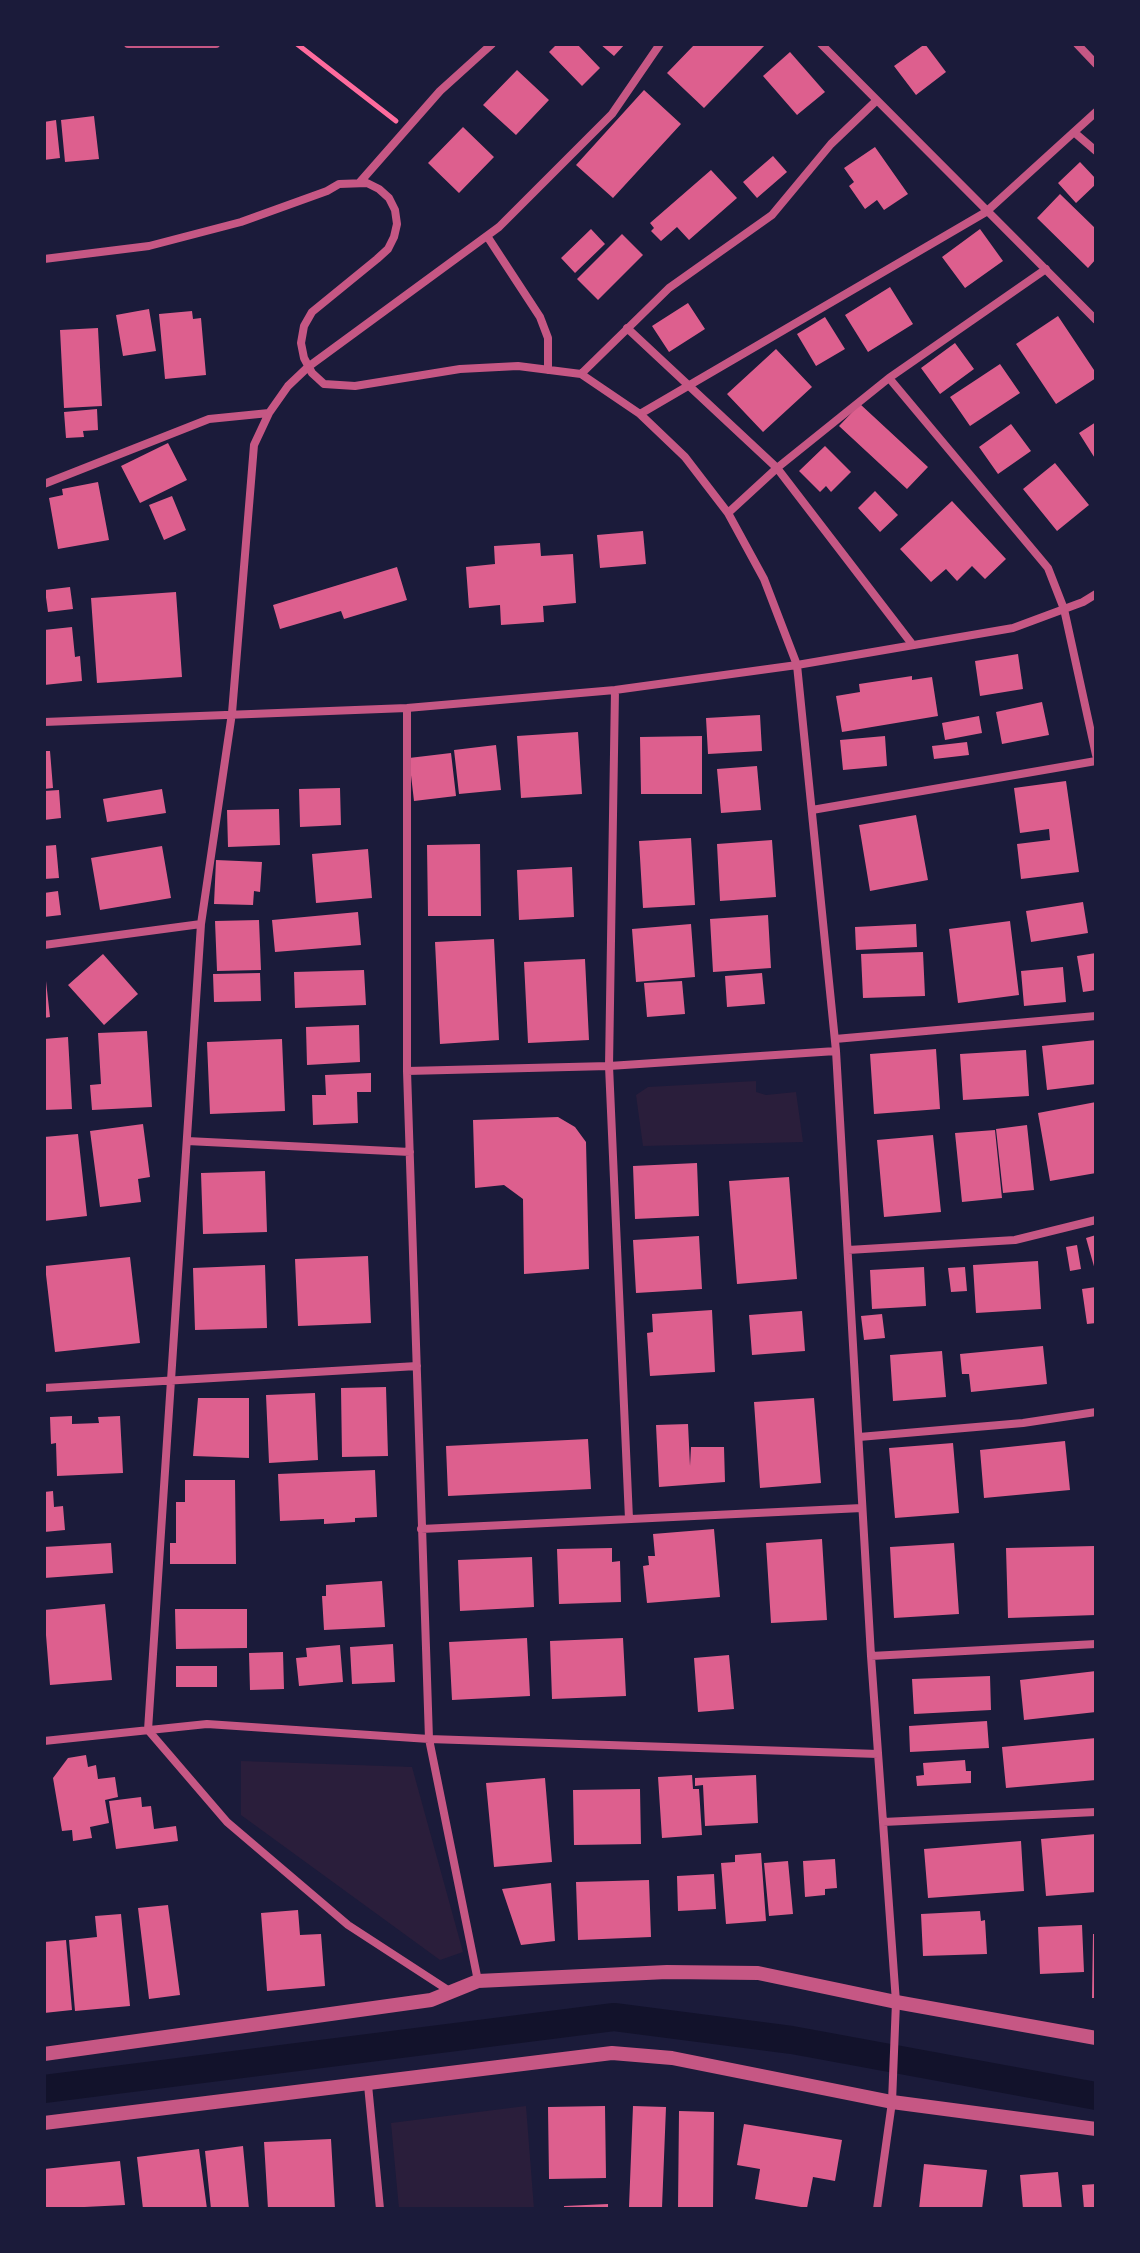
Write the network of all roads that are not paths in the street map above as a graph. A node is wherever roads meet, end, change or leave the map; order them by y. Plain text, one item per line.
1 (128, 44) edge
2 (216, 44) edge
3 (492, 44) edge
4 (660, 44) edge
5 (821, 44) edge
6 (1077, 44) edge
7 (1096, 64) edge
8 (876, 101) junction
9 (1096, 112) edge
10 (1075, 133) junction
11 (1096, 151) edge
12 (360, 182) junction
13 (986, 212) junction
14 (487, 236) junction
15 (44, 259) edge
16 (1046, 269) junction
17 (1096, 320) edge
18 (627, 328) junction
19 (308, 367) junction
20 (548, 370) junction
21 (581, 374) junction
22 (889, 378) junction
23 (689, 386) junction
24 (269, 413) junction
25 (640, 414) junction
26 (777, 468) junction
27 (44, 484) edge
28 (728, 513) junction
29 (1096, 594) edge
30 (1064, 609) junction
31 (912, 644) junction
32 (797, 665) junction
33 (615, 690) junction
34 (407, 708) junction
35 (232, 713) junction
36 (44, 722) edge
37 (1096, 755) edge
38 (1096, 761) edge
39 (812, 810) junction
40 (201, 924) junction
41 (44, 945) edge
42 (1096, 1016) edge
43 (835, 1039) junction
44 (836, 1051) junction
45 (609, 1066) junction
46 (407, 1071) junction
47 (187, 1141) junction
48 (410, 1152) junction
49 (1096, 1220) edge
50 (848, 1250) junction
51 (417, 1366) junction
52 (171, 1380) junction
53 (44, 1388) edge
54 (1096, 1412) edge
55 (859, 1437) junction
56 (862, 1508) junction
57 (629, 1519) junction
58 (421, 1529) junction
59 (1096, 1644) edge
60 (871, 1656) junction
61 (148, 1730) junction
62 (429, 1739) junction
63 (44, 1741) edge
64 (878, 1754) junction
65 (1096, 1812) edge
66 (883, 1822) junction
67 (478, 1981) junction
68 (451, 1992) junction
69 (896, 2002) junction
70 (1096, 2038) edge
71 (44, 2054) edge
72 (368, 2085) junction
73 (892, 2102) junction
74 (44, 2123) edge
75 (1096, 2129) edge
76 (380, 2209) edge
77 (877, 2209) edge

1 - 2 street
3 - 12 street
4 - 14 street
5 - 8 street
6 - 7 street
8 - 13 street
8 - 18 street
9 - 10 street
10 - 11 street
10 - 13 street
12 - 15 street
12 - 19 street
13 - 16 street
13 - 23 street
14 - 19 street
14 - 20 street
16 - 17 street
16 - 22 street
18 - 21 street
18 - 23 street
19 - 20 street
19 - 24 street
20 - 21 street
21 - 25 street
22 - 26 street
22 - 30 street
23 - 25 street
23 - 26 street
24 - 27 street
24 - 35 street
25 - 28 street
26 - 28 street
26 - 31 street
28 - 32 street
29 - 30 street
30 - 31 street
30 - 37 street
31 - 32 street
32 - 33 street
32 - 39 street
33 - 34 street
33 - 45 street
34 - 35 street
34 - 46 street
35 - 36 street
35 - 40 street
38 - 39 street
39 - 43 street
40 - 41 street
40 - 47 street
42 - 43 street
43 - 44 street
44 - 45 street
44 - 50 street
45 - 46 street
45 - 57 street
46 - 48 street
47 - 48 street
47 - 52 street
48 - 51 street
49 - 50 street
50 - 55 street
51 - 52 street
51 - 58 street
52 - 53 street
52 - 61 street
54 - 55 street
55 - 56 street
56 - 57 street
56 - 60 street
57 - 58 street
58 - 62 street
59 - 60 street
60 - 64 street
61 - 62 street
61 - 63 street
61 - 68 street
62 - 64 street
62 - 67 street
64 - 66 street
65 - 66 street
66 - 69 street
67 - 68 street
67 - 69 street
68 - 71 street
69 - 70 street
69 - 73 street
72 - 73 street
72 - 74 street
72 - 76 street
73 - 75 street
73 - 77 street

